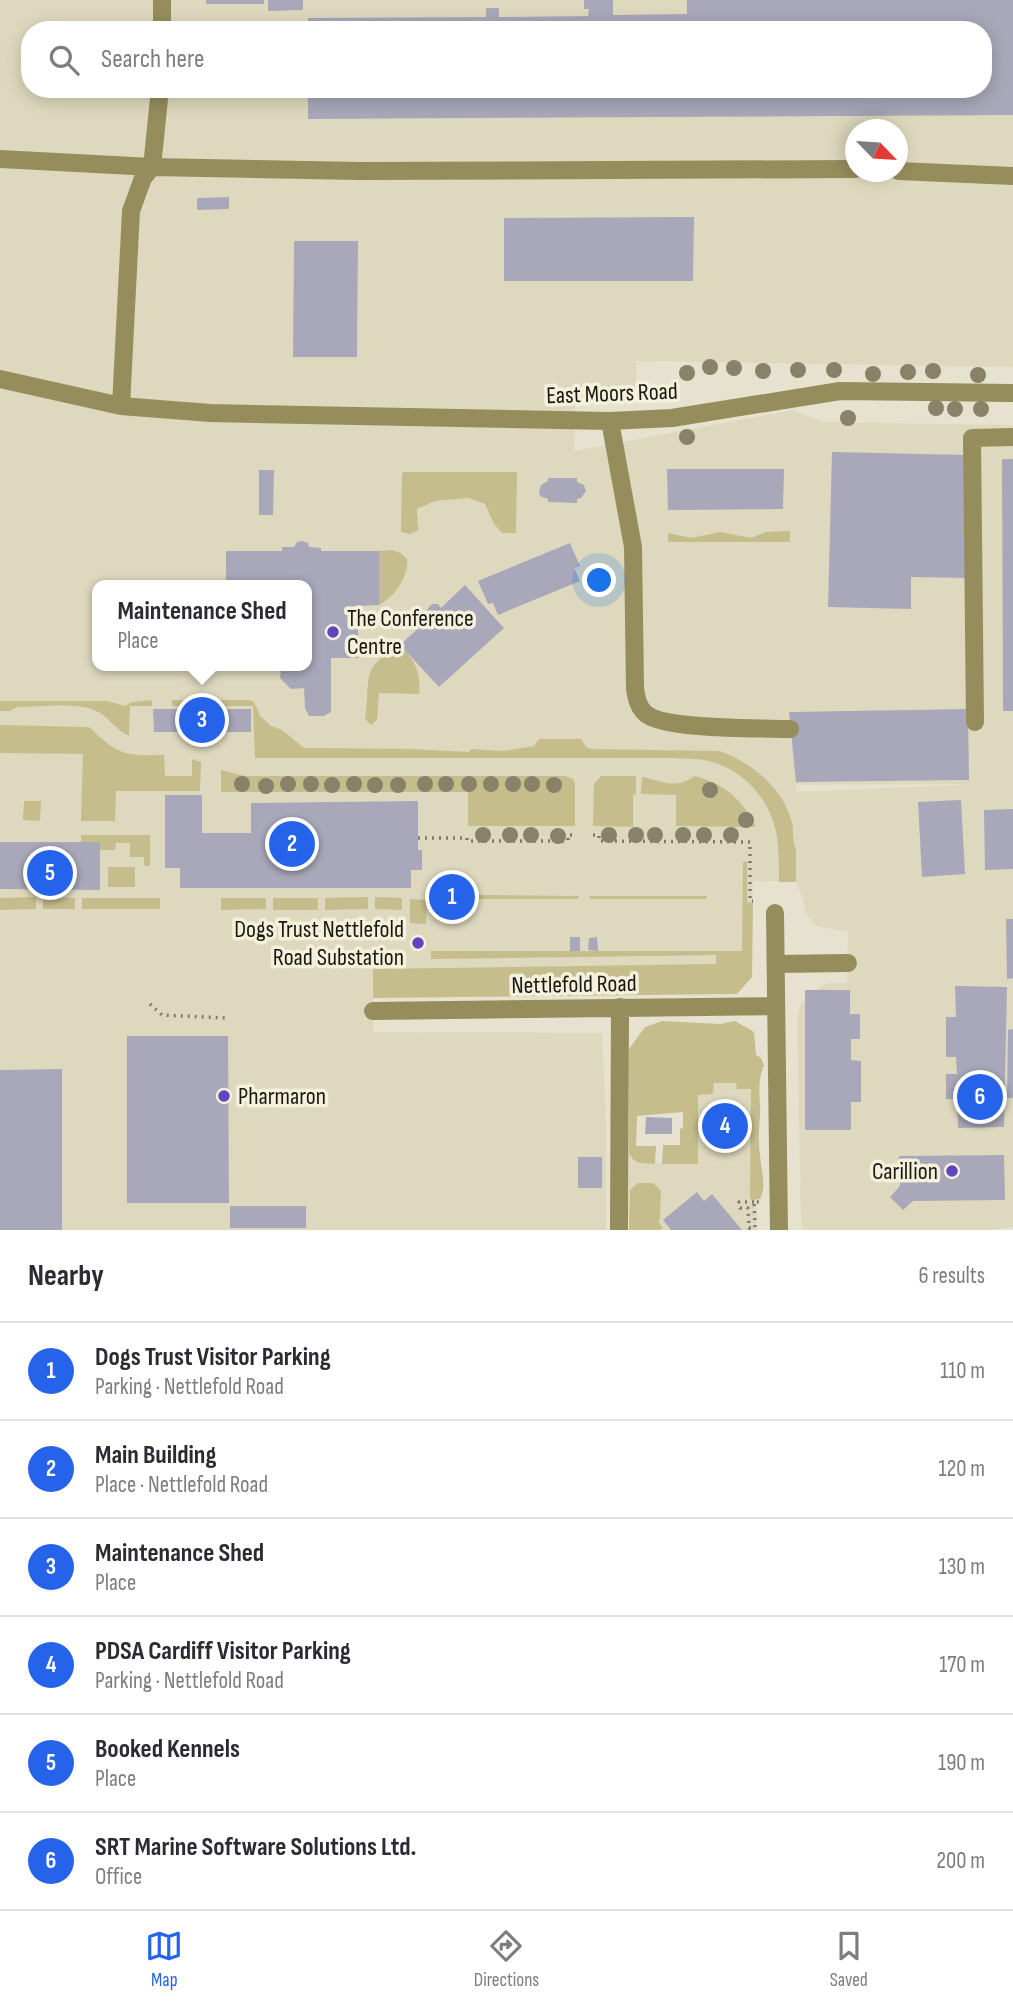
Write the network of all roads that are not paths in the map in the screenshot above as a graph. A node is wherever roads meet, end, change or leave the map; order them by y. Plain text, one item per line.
1 (162, 0) edge
2 (162, 21) edge
3 (158, 98) edge
4 (0, 159) edge
5 (152, 167) junction
6 (845, 169) edge
7 (908, 171) edge
8 (1013, 176) edge
9 (0, 379) edge
10 (1013, 393) edge
11 (121, 406) junction
12 (610, 421) junction
13 (1013, 437) edge
14 (975, 722) dead end
15 (789, 729) dead end
16 (775, 913) dead end
17 (848, 963) dead end
18 (776, 964) junction
19 (776, 1006) junction
20 (620, 1007) junction
21 (373, 1011) dead end
22 (619, 1230) edge
23 (779, 1230) edge

1 - 2 street
3 - 5 street
4 - 5 street
5 - 6 street
5 - 11 street
7 - 8 street
9 - 11 street, East Moors Road
10 - 12 street, East Moors Road
11 - 12 street, East Moors Road
12 - 15 street
13 - 14 street
16 - 18 street
17 - 18 street
18 - 19 street
19 - 20 street, Nettlefold Road
19 - 23 street
20 - 21 street, Nettlefold Road
20 - 22 street

